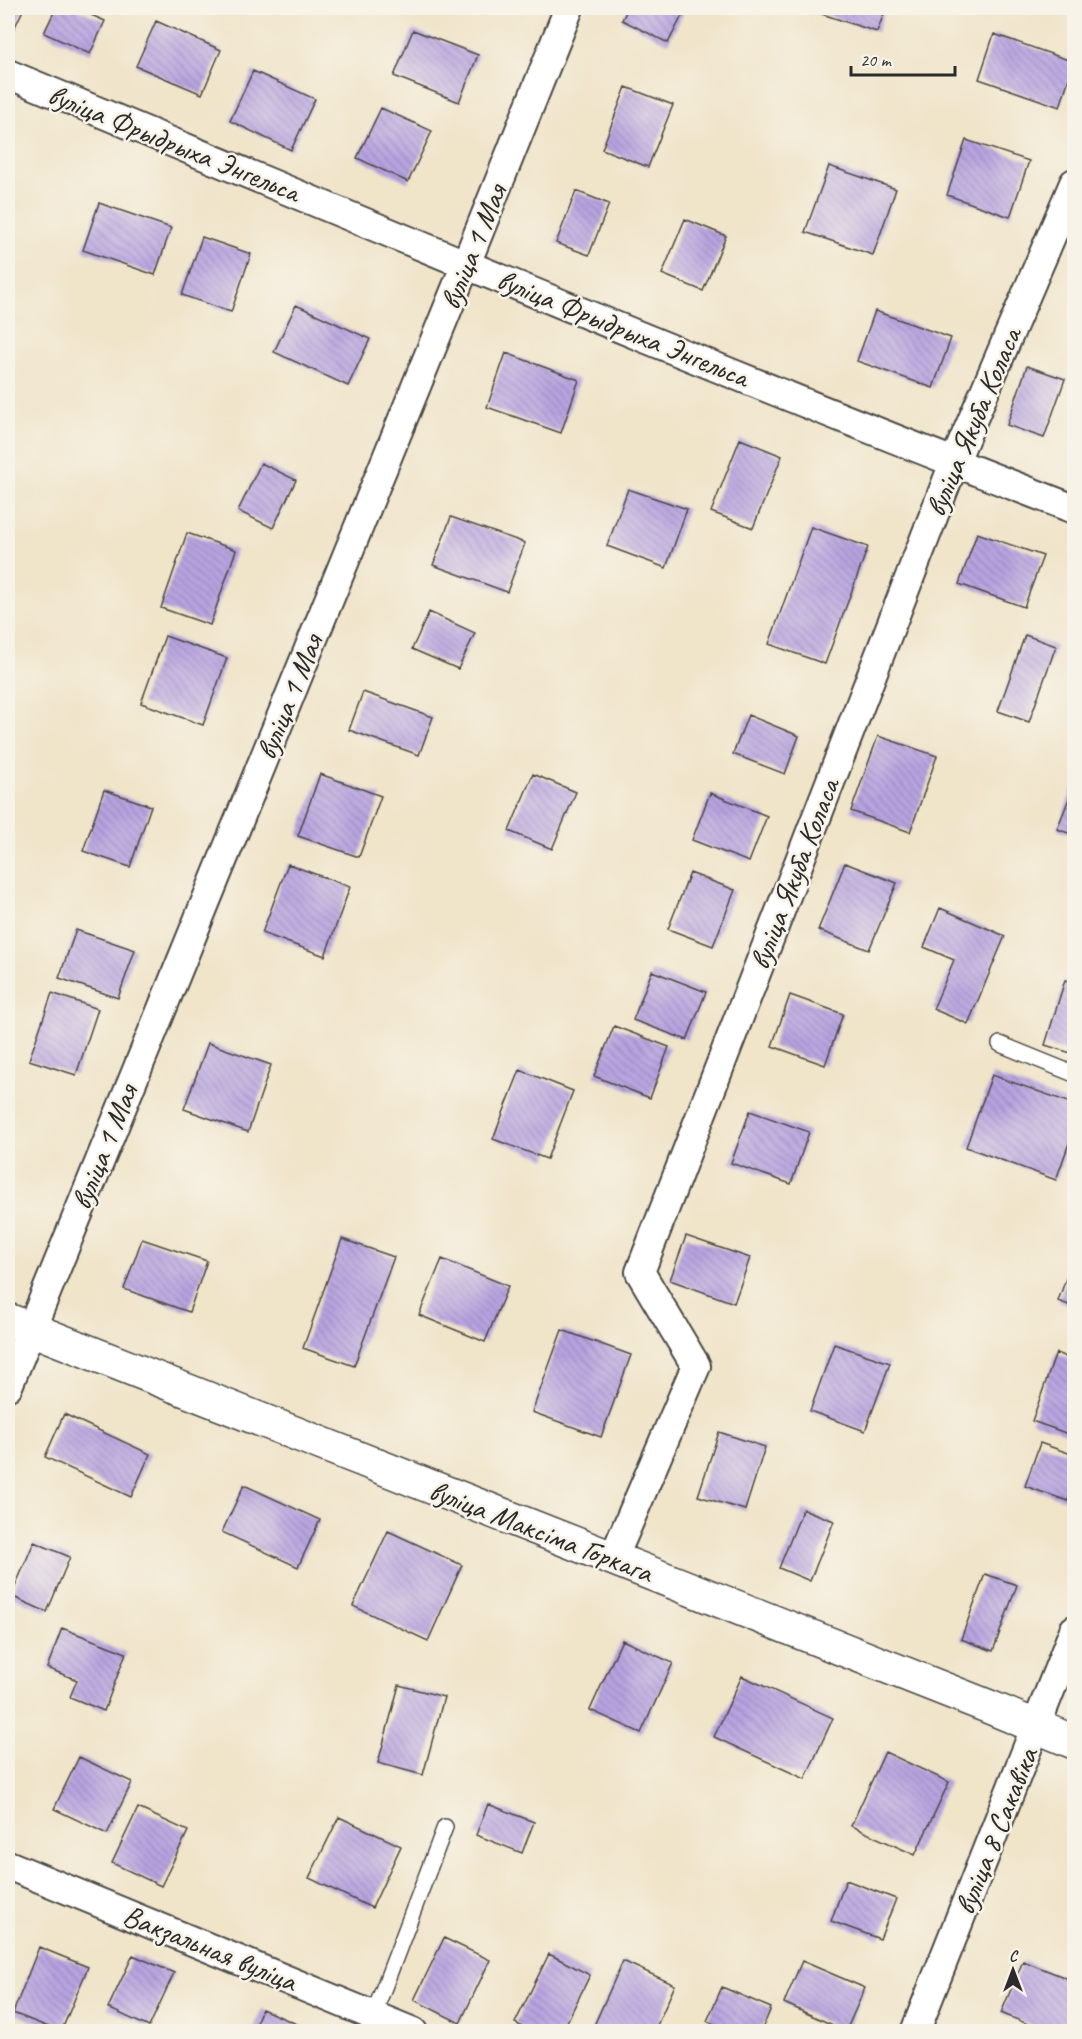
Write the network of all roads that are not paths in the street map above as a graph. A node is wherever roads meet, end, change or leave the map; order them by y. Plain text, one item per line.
1 (568, 8) edge
2 (8, 74) edge
3 (1074, 183) edge
4 (466, 264) junction
5 (954, 463) junction
6 (1074, 509) edge
7 (1000, 1044) dead end
8 (1074, 1074) edge
9 (19, 1325) edge
10 (8, 1386) edge
11 (613, 1559) junction
12 (1074, 1630) edge
13 (1037, 1728) junction
14 (1074, 1742) edge
15 (446, 1827) dead end
16 (8, 1865) edge
17 (371, 2023) edge
18 (413, 2031) edge
19 (915, 2031) edge

1 - 4 street, вуліца 1 Мая
2 - 4 street, вуліца Фрыдрыха Энгельса
3 - 5 street, вуліца Якуба Коласа
4 - 5 street, вуліца Фрыдрыха Энгельса
4 - 9 street, вуліца 1 Мая
5 - 6 street, вуліца Фрыдрыха Энгельса
5 - 11 street, вуліца Якуба Коласа
7 - 8 lane
9 - 10 street, вуліца 1 Мая
9 - 11 street, вуліца Максіма Горкага
11 - 13 street, вуліца Максіма Горкага
12 - 13 street, вуліца 8 Сакавіка
13 - 14 street, вуліца Максіма Горкага
13 - 19 street, вуліца 8 Сакавіка
15 - 17 lane
16 - 17 street, Вакзальная вуліца
17 - 18 street, Вакзальная вуліца

